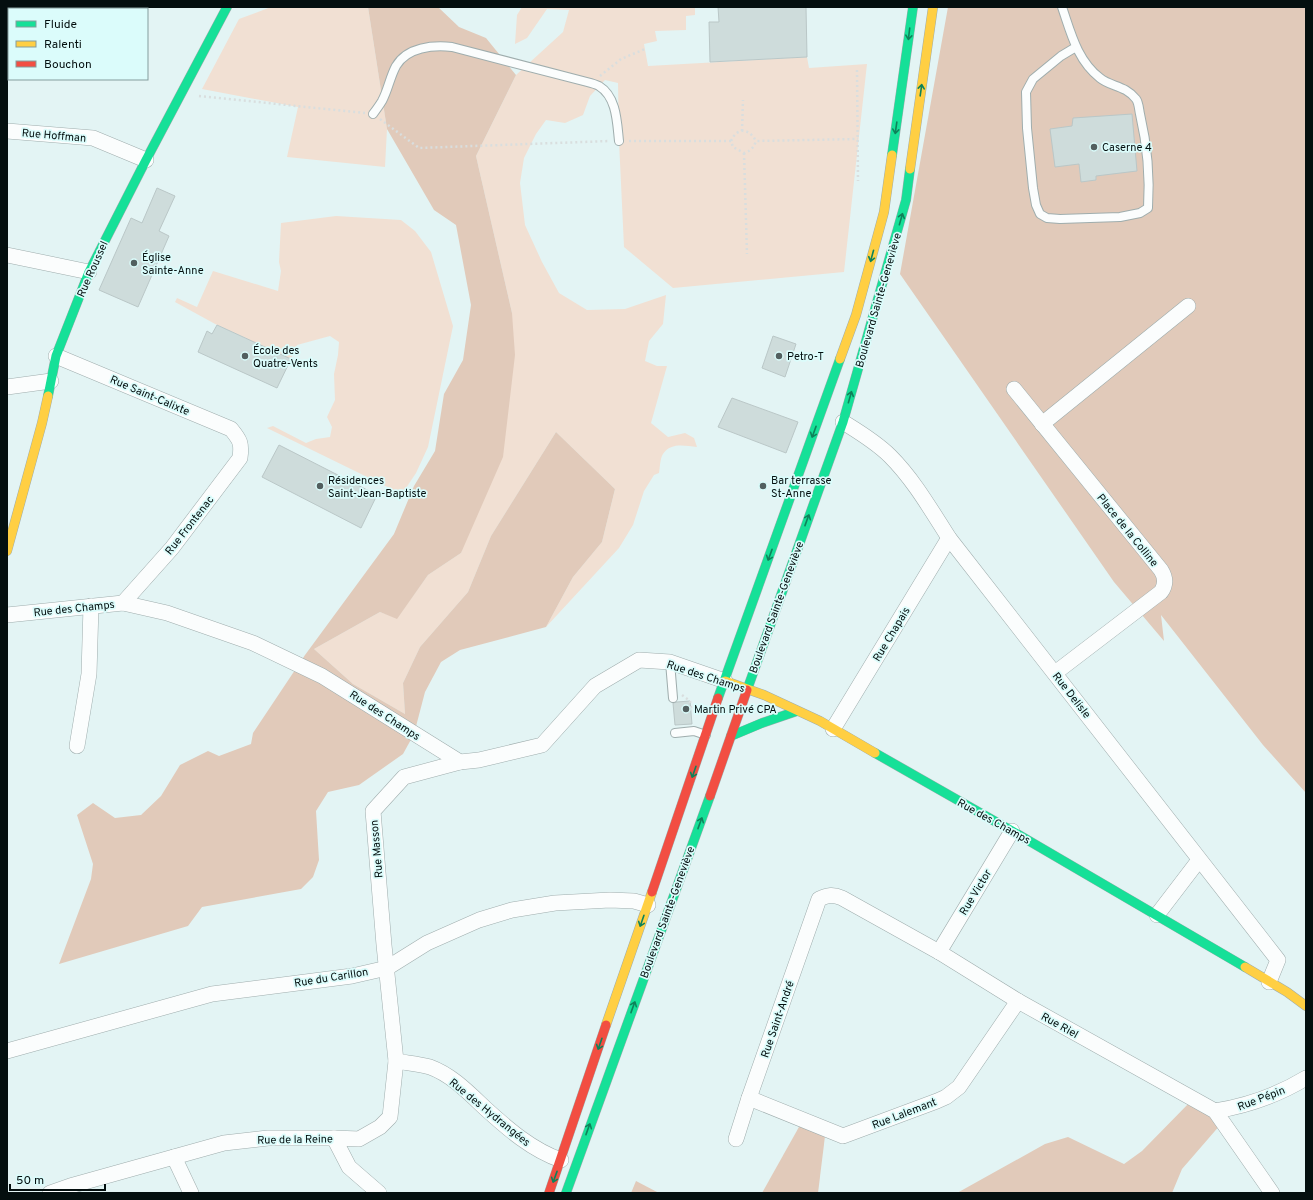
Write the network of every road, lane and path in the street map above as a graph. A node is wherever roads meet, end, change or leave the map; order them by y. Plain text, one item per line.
1 (227, 7) edge
2 (913, 7) edge
3 (933, 7) edge
4 (1062, 7) edge
5 (1076, 47) junction
6 (645, 49) dead end
7 (857, 70) dead end
8 (587, 82) junction
9 (181, 94) junction
10 (743, 100) dead end
11 (373, 114) junction
12 (742, 130) junction
13 (7, 131) edge
14 (858, 139) junction
15 (756, 140) junction
16 (619, 141) junction
17 (731, 141) junction
18 (744, 153) junction
19 (146, 160) junction
20 (858, 181) dead end
21 (746, 254) dead end
22 (7, 255) edge
23 (89, 272) junction
24 (1188, 306) dead end
25 (56, 356) junction
26 (50, 381) junction
27 (7, 387) edge
28 (1014, 389) dead end
29 (843, 422) junction
30 (1042, 424) junction
31 (240, 440) joint
32 (949, 538) junction
33 (7, 551) edge
34 (123, 603) junction
35 (91, 606) junction
36 (7, 615) edge
37 (670, 662) junction
38 (1055, 673) junction
39 (725, 681) junction
40 (747, 689) junction
41 (681, 695) dead end
42 (673, 698) dead end
43 (691, 708) dead end
44 (797, 711) junction
45 (833, 729) junction
46 (675, 733) dead end
47 (706, 735) junction
48 (731, 736) junction
49 (76, 746) dead end
50 (460, 762) junction
51 (1012, 831) junction
52 (1200, 860) junction
53 (819, 899) joint
54 (648, 905) junction
55 (1157, 915) junction
56 (939, 952) junction
57 (387, 968) junction
58 (1269, 982) junction
59 (1018, 1001) junction
60 (1306, 1006) edge
61 (7, 1051) edge
62 (396, 1061) junction
63 (1306, 1078) edge
64 (749, 1098) junction
65 (1215, 1112) junction
66 (334, 1138) junction
67 (736, 1140) dead end
68 (174, 1157) junction
69 (560, 1160) junction
70 (50, 1193) edge
71 (191, 1193) edge
72 (379, 1193) edge
73 (549, 1193) edge
74 (566, 1193) edge
75 (1272, 1193) edge

1 - 9 main road, Rue Roussel
2 -> 39 main road, Boulevard Sainte-Geneviève
29 -> 3 main road, Boulevard Sainte-Geneviève
4 - 5 lane
5 - 5 lane
6 - 8 path
7 - 14 path
8 - 11 lane
8 - 16 lane
9 - 11 path
9 - 19 main road, Rue Roussel
10 - 12 path
11 - 16 path
12 - 15 path
12 - 17 path
13 - 19 street, Rue Hoffman
14 - 15 path
14 - 20 path
15 - 18 path
16 - 17 path
17 - 18 path
18 - 21 path
19 - 23 main road, Rue Roussel
22 - 23 street
23 - 25 main road, Rue Roussel
24 - 30 street
25 - 26 main road, Rue Roussel
25 - 31 street, Rue Saint-Calixte
26 - 27 street
26 - 33 main road, Rue Roussel
28 - 30 street, Place de la Colline
29 - 32 street, Rue Delisle
40 -> 29 main road, Boulevard Sainte-Geneviève
30 - 38 street, Place de la Colline
31 - 34 street, Rue Frontenac
32 - 38 street, Rue Delisle
32 - 45 street, Rue Chapais
34 - 35 street, Rue des Champs
34 - 50 street, Rue des Champs
35 - 36 street, Rue des Champs
35 - 49 street
37 - 39 street, Rue des Champs
37 - 42 lane
37 - 50 street, Rue des Champs
38 - 52 street, Rue Delisle
39 - 40 main road, Rue des Champs
39 - 47 main road, Boulevard Sainte-Geneviève
40 - 44 main road, Rue des Champs
40 - 48 main road, Boulevard Sainte-Geneviève
41 - 43 path
44 - 45 main road, Rue des Champs
44 - 48 main road
45 - 51 main road, Rue des Champs
46 - 47 lane
47 -> 54 main road, Boulevard Sainte-Geneviève
74 -> 48 main road, Boulevard Sainte-Geneviève
50 - 57 street, Rue Masson
51 - 55 main road, Rue des Champs
51 - 56 street, Rue Victor
52 - 55 street
52 - 58 street, Rue Delisle
53 - 56 street, Rue Riel
53 - 64 street, Rue Saint-André
54 - 57 street, Rue du Carillon
54 -> 69 main road, Boulevard Sainte-Geneviève
55 - 58 main road, Rue des Champs
56 - 59 street, Rue Riel
57 - 61 street, Rue du Carillon
57 - 62 street, Rue de la Reine
58 - 60 main road, Rue des Champs
59 - 64 street, Rue Lalemant
59 - 65 street, Rue Riel
62 - 66 street, Rue de la Reine
62 - 69 street, Rue des Hydrangées
63 - 65 street, Rue Pépin
64 - 67 street, Rue Saint-André
65 - 75 street, Rue Riel
66 - 68 street, Rue de la Reine
66 - 72 street
68 - 70 street, Rue de la Reine
68 - 71 street
69 -> 73 main road, Boulevard Sainte-Geneviève

